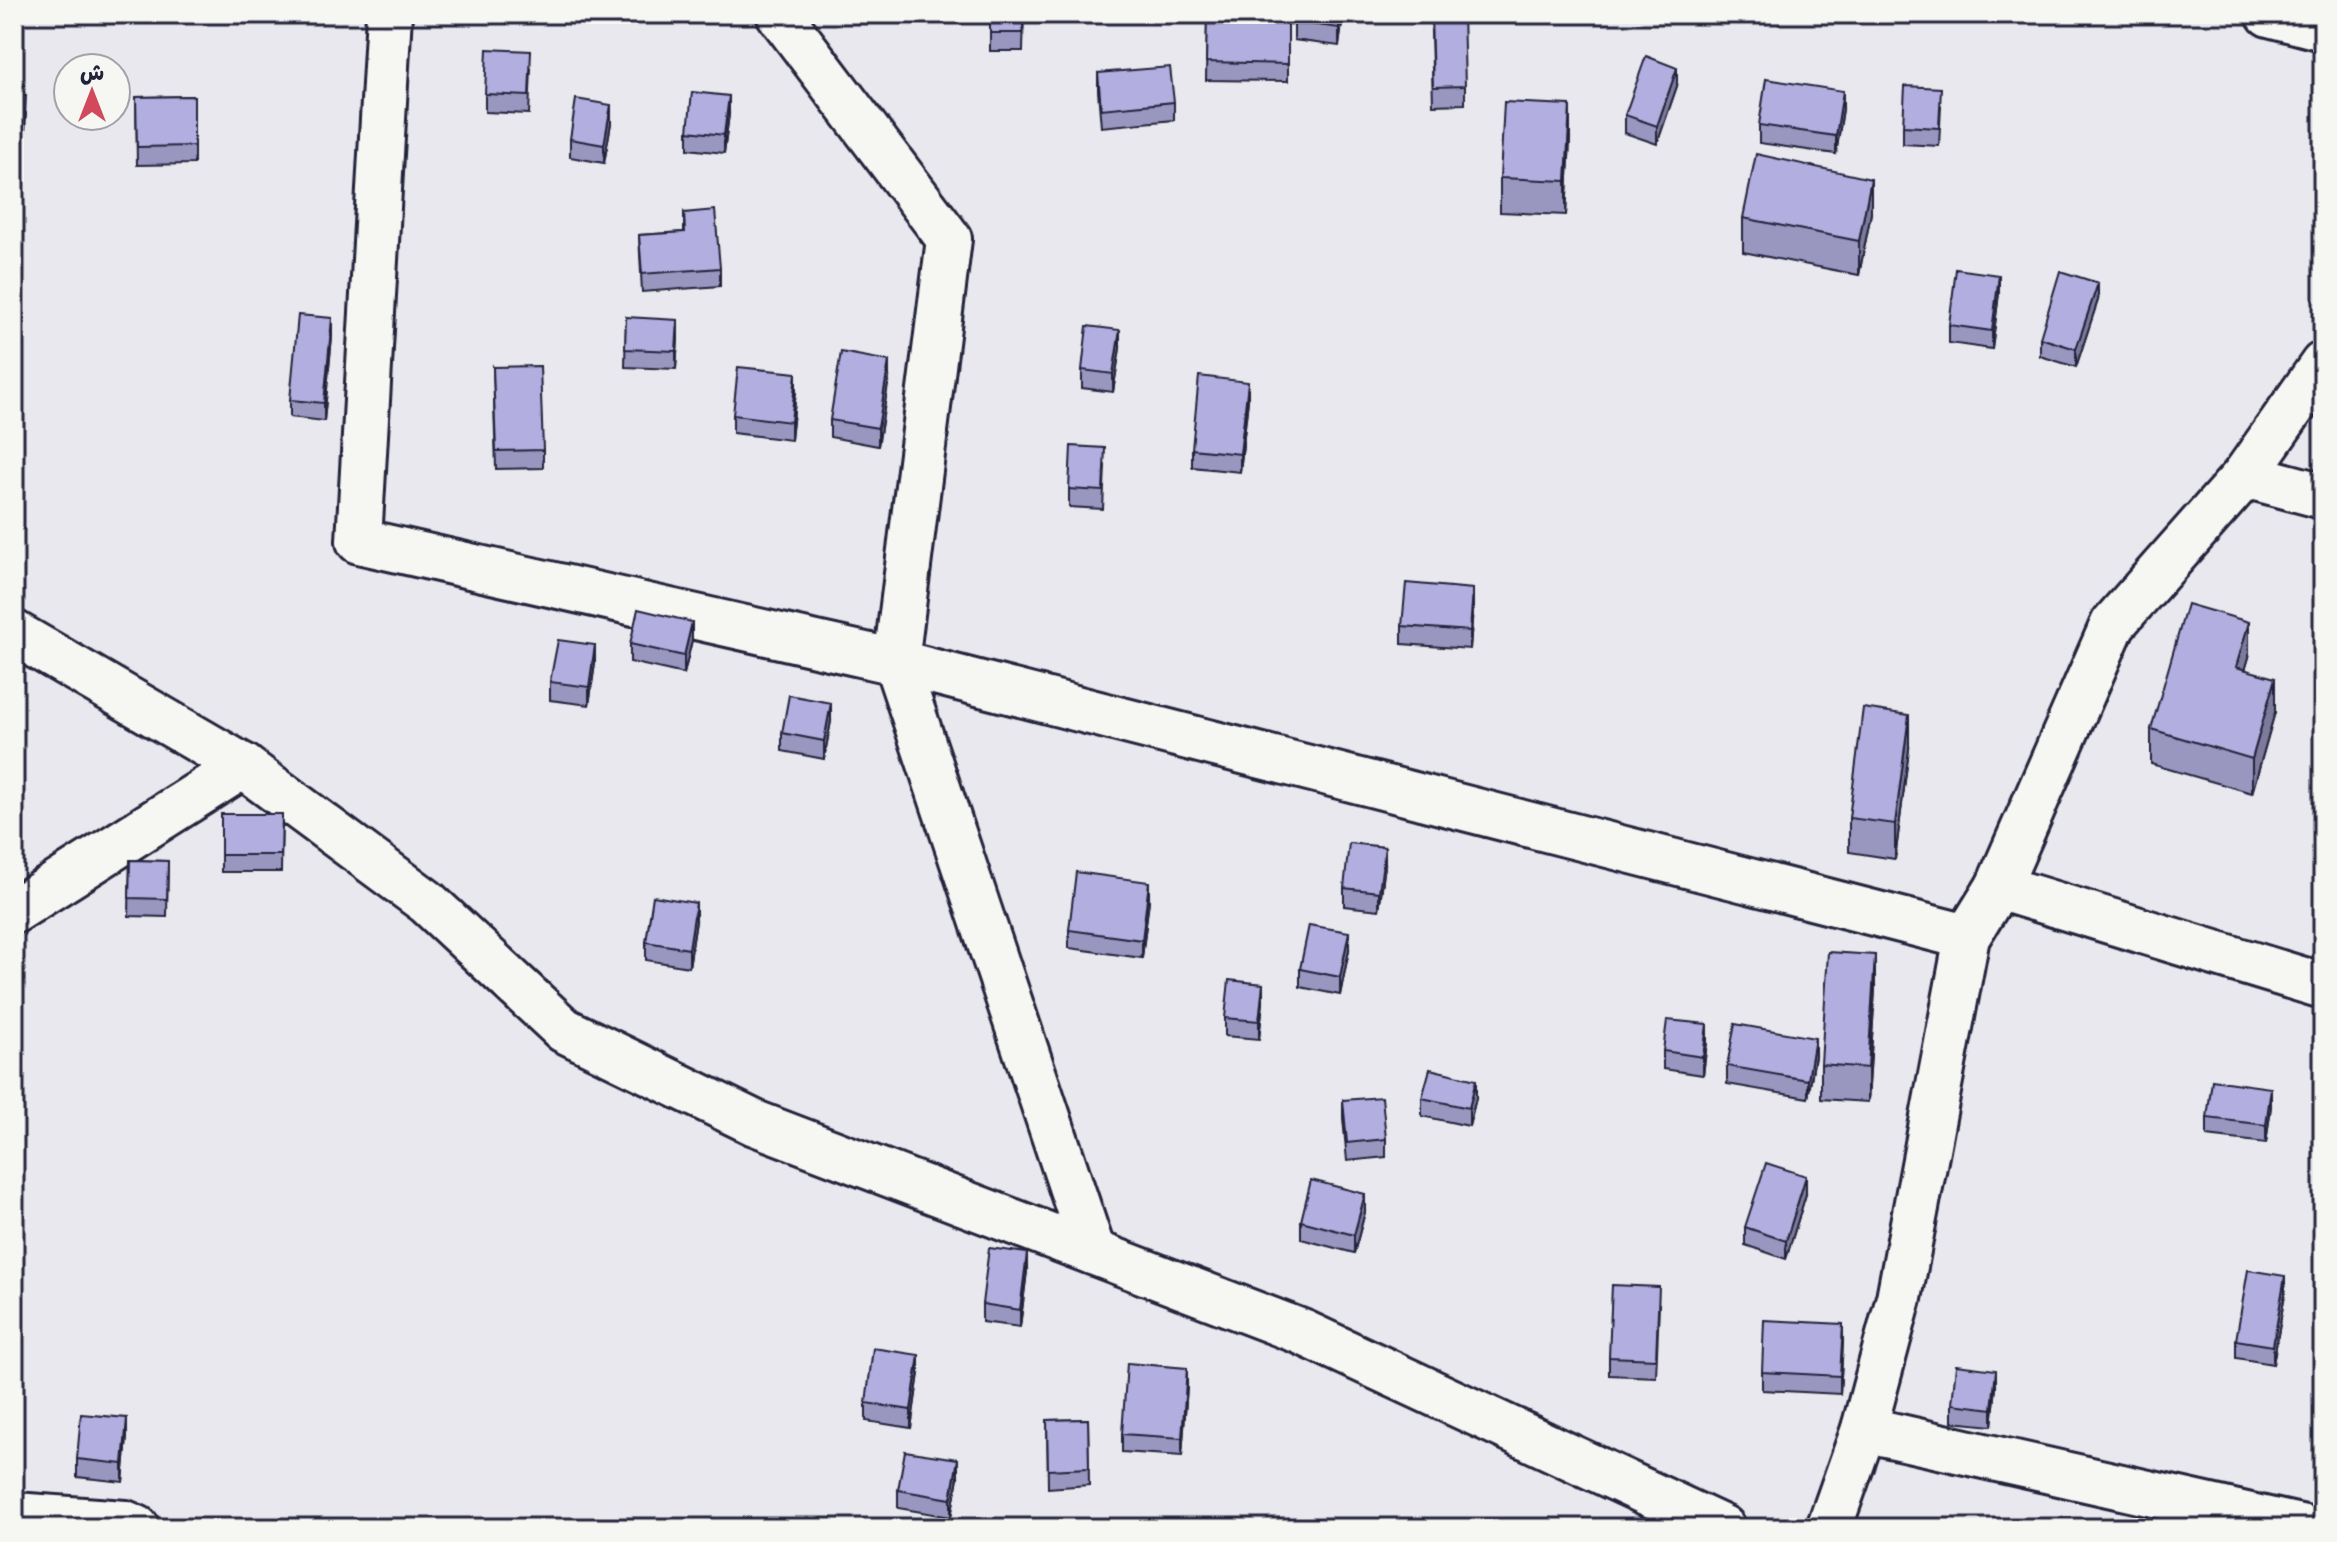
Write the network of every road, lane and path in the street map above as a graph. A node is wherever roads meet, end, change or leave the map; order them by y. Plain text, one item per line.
1 (389, 14) edge
2 (779, 14) edge
3 (2269, 14) edge
4 (2319, 23) edge
5 (2323, 364) edge
6 (2245, 475) junction
7 (2323, 496) edge
8 (14, 633) edge
9 (896, 662) junction
10 (243, 766) junction
11 (1998, 887) junction
12 (14, 911) edge
13 (1967, 937) junction
14 (2323, 986) edge
15 (1093, 1252) junction
16 (1864, 1429) junction
17 (14, 1515) edge
18 (137, 1528) edge
19 (1723, 1528) edge
20 (1829, 1528) edge
21 (2304, 1528) edge

1 - 9 street
2 - 9 street
3 - 4 street
5 - 6 street
6 - 7 street
6 - 11 street
8 - 10 street
9 - 13 street
9 - 15 street
10 - 12 street
10 - 15 street
11 - 13 street
11 - 14 street
13 - 16 street
15 - 19 street
16 - 20 street
16 - 21 street
17 - 18 street

